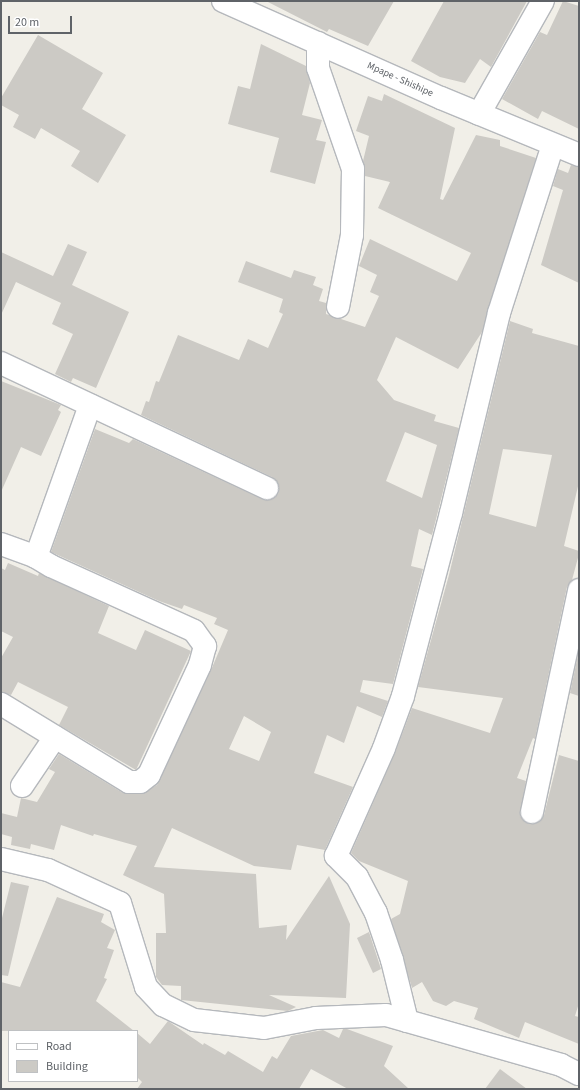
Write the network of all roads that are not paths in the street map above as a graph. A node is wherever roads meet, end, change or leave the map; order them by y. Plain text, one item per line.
1 (223, 1) edge
2 (543, 1) edge
3 (318, 43) junction
4 (479, 114) junction
5 (553, 145) junction
6 (579, 155) edge
7 (338, 307) dead end
8 (1, 363) edge
9 (90, 405) junction
10 (267, 488) dead end
11 (1, 544) edge
12 (36, 557) junction
13 (579, 590) edge
14 (1, 704) edge
15 (55, 737) junction
16 (22, 786) dead end
17 (532, 812) dead end
18 (1, 858) edge
19 (407, 1021) junction
20 (579, 1074) edge

1 - 3 street, Mpape - Shishipe
2 - 4 street
3 - 4 street, Mpape - Shishipe
3 - 7 street
4 - 5 street, Mpape - Shishipe
5 - 6 street, Mpape - Shishipe
5 - 19 street
8 - 9 street
9 - 10 street
9 - 12 street
11 - 12 street
12 - 15 street
13 - 17 street
14 - 15 street
15 - 16 street
18 - 19 street
19 - 20 street

